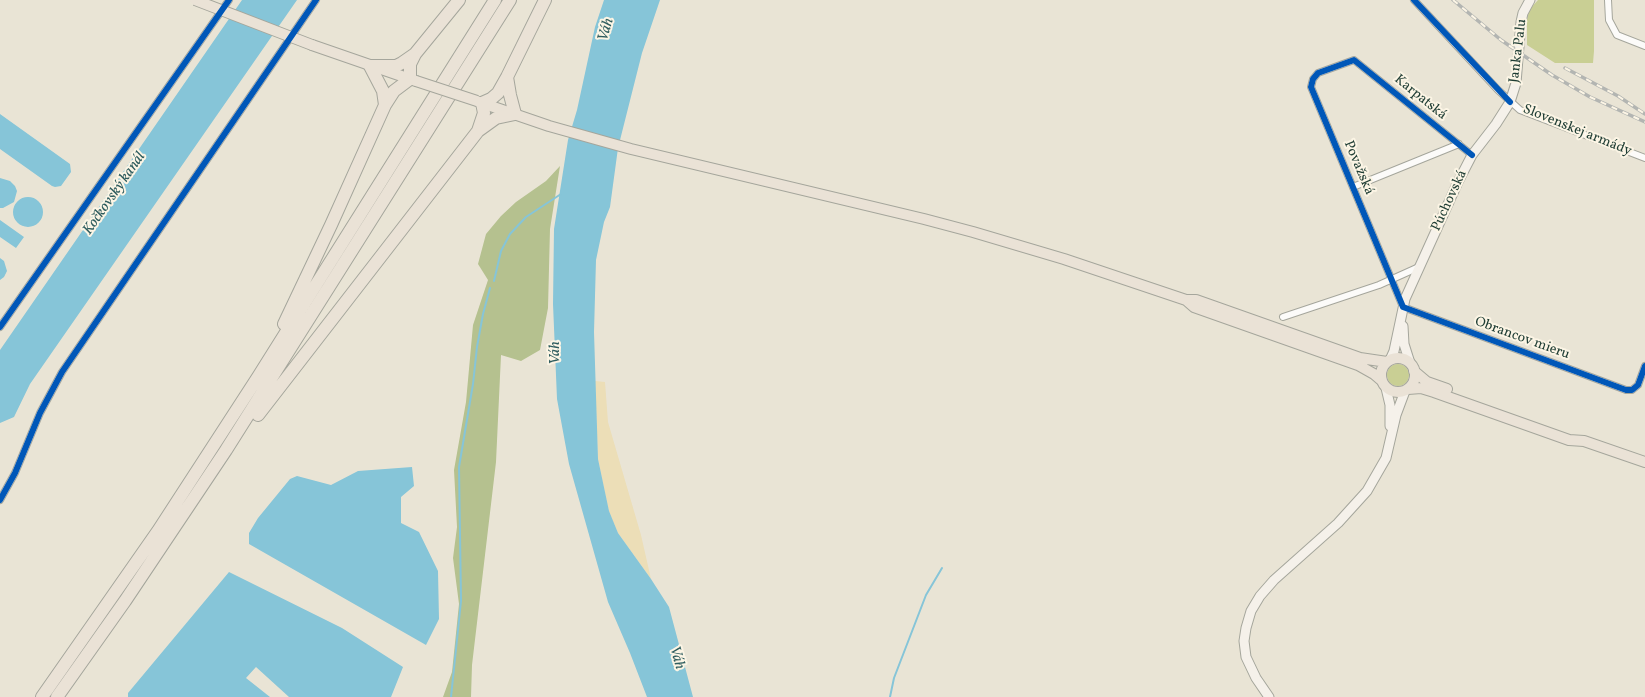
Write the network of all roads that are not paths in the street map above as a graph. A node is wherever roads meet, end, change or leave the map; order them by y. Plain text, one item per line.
1 (195, 0) edge
2 (229, 0) edge
3 (316, 0) edge
4 (459, 0) edge
5 (495, 0) edge
6 (510, 0) edge
7 (545, 0) edge
8 (1414, 0) edge
9 (1530, 0) edge
10 (1608, 0) edge
11 (1645, 46) edge
12 (415, 54) junction
13 (1354, 60) joint
14 (370, 66) junction
15 (507, 77) junction
16 (413, 80) junction
17 (480, 102) junction
18 (1510, 102) junction
19 (385, 105) junction
20 (518, 116) junction
21 (478, 131) junction
22 (1458, 144) junction
23 (1472, 155) junction
24 (1645, 158) edge
25 (1353, 187) junction
26 (1419, 267) junction
27 (1392, 279) junction
28 (1186, 300) junction
29 (1402, 311) junction
30 (1282, 317) dead end
31 (0, 327) edge
32 (1388, 361) junction
33 (1645, 366) edge
34 (1412, 367) junction
35 (258, 377) junction
36 (1384, 384) junction
37 (1407, 390) junction
38 (1391, 439) junction
39 (1584, 441) junction
40 (226, 450) junction
41 (1645, 462) edge
42 (0, 500) edge
43 (42, 697) edge
44 (57, 697) edge
45 (1269, 697) edge

1 - 14 main road, bridge
2 - 31 street
3 - 42 street
4 - 12 highway
5 - 35 highway
6 - 40 highway
7 - 15 highway
8 - 18 street, Slovenskej armády
9 - 18 main road, Janka Palu
10 - 11 street
12 - 14 highway
12 - 16 highway
13 - 22 street, Karpatská
13 - 25 street, Považská
14 - 16 main road
14 - 19 highway
15 - 17 highway
15 - 20 highway
16 - 17 main road, bridge
16 - 19 highway
17 - 20 main road
17 - 21 highway
18 - 23 main road, Púchovská
18 - 24 street, Slovenskej armády
19 - 35 highway
20 - 21 highway
20 - 28 main road
21 - 40 highway
22 - 23 street, Karpatská
22 - 25 street
23 - 26 main road, Púchovská
25 - 27 street, Považská
26 - 27 street
26 - 29 main road, Púchovská
27 - 29 street, Považská
27 - 30 street
28 - 32 main road
28 - 36 main road
29 - 32 main road, Púchovská
29 - 33 street, Obrancov mieru
29 - 34 main road
32 - 34 main road
32 - 36 main road
34 - 37 main road
34 - 39 main road
35 - 43 highway
36 - 37 main road
36 - 38 main road
37 - 38 main road
37 - 39 main road
38 - 45 main road
39 - 41 main road
40 - 44 highway

